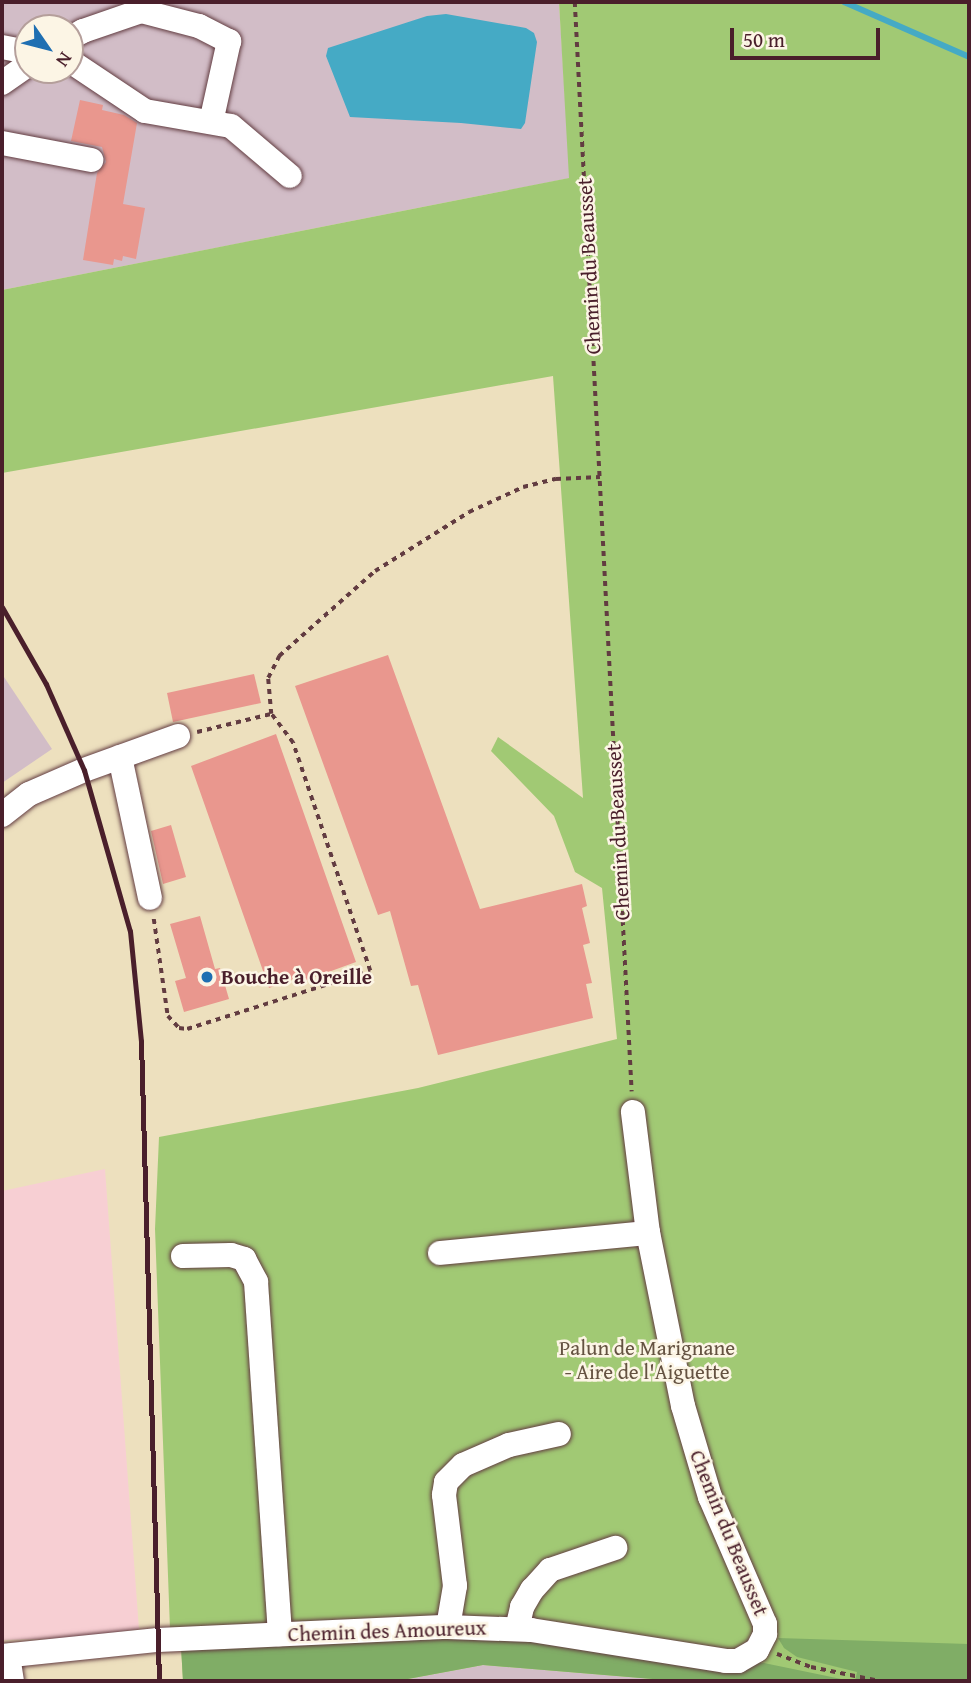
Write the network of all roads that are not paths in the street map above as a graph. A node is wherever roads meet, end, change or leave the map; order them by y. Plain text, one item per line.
1 (84, 30) edge
2 (84, 70) edge
3 (211, 122) junction
4 (2, 143) edge
5 (91, 160) dead end
6 (290, 176) dead end
7 (178, 736) road end
8 (120, 757) junction
9 (2, 815) edge
10 (150, 898) road end
11 (633, 1112) road end
12 (648, 1233) junction
13 (440, 1252) dead end
14 (183, 1256) dead end
15 (559, 1434) dead end
16 (615, 1548) dead end
17 (447, 1628) junction
18 (517, 1629) junction
19 (280, 1634) junction
20 (763, 1642) joint
21 (5, 1656) edge
22 (12, 1681) edge

1 - 3 street
2 - 3 street
3 - 6 street
4 - 5 street
7 - 8 street
8 - 9 street
8 - 10 street
11 - 12 street, Chemin du Beausset
12 - 13 street
12 - 20 street, Chemin du Beausset
14 - 19 street
15 - 17 street
16 - 18 street
17 - 18 street, Chemin des Amoureux
17 - 19 street, Chemin des Amoureux
18 - 20 street, Chemin des Amoureux
19 - 21 street, Chemin des Amoureux
21 - 22 street

